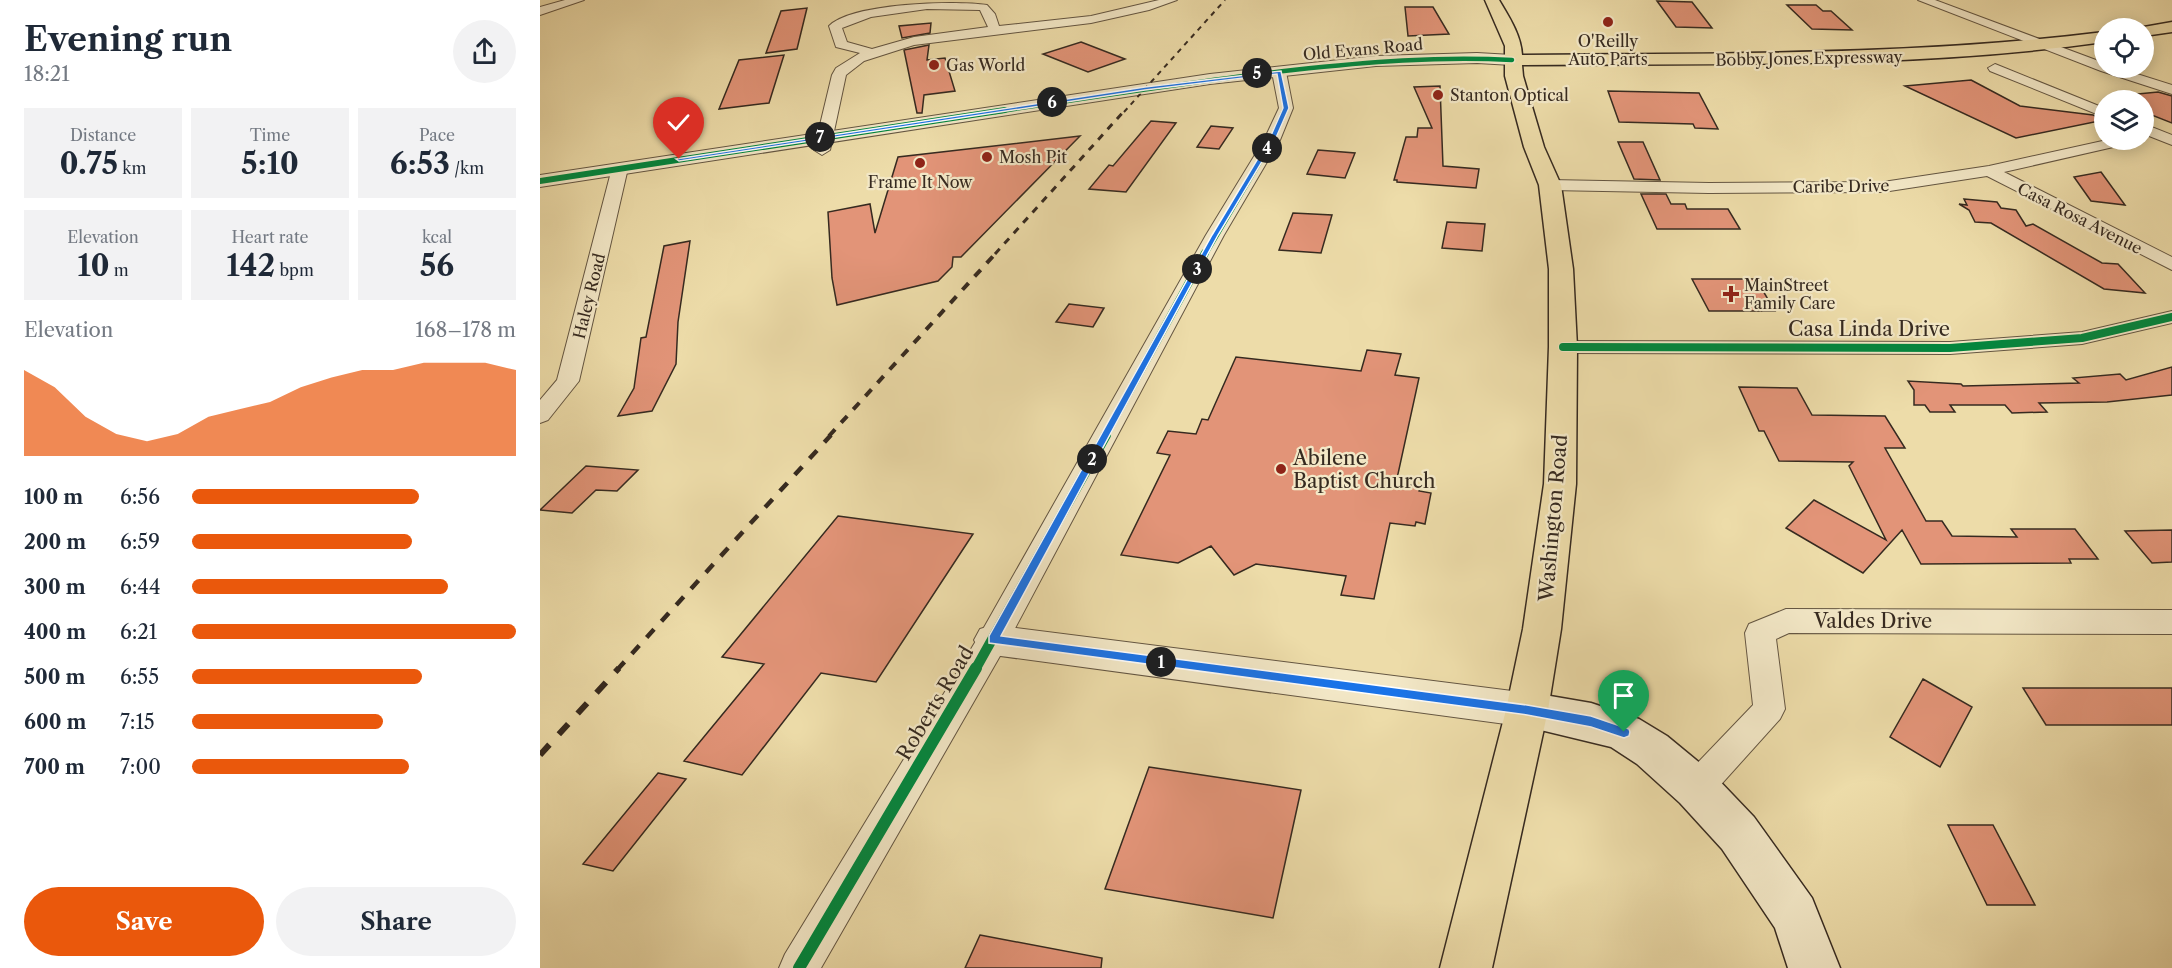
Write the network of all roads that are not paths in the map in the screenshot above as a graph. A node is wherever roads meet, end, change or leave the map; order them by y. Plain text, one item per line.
1 (578, 0) edge
2 (1171, 0) edge
3 (1492, 0) edge
4 (1924, 0) edge
5 (540, 11) edge
6 (2172, 27) edge
7 (995, 30) junction
8 (2007, 30) junction
9 (2154, 30) edge
10 (2094, 38) edge
11 (1511, 40) junction
12 (2082, 40) junction
13 (2047, 45) junction
14 (2012, 49) junction
15 (869, 52) junction
16 (1919, 56) junction
17 (1597, 59) junction
18 (1512, 60) junction
19 (2094, 63) edge
20 (1995, 68) junction
21 (1279, 72) junction
22 (2137, 78) edge
23 (1532, 84) junction
24 (2172, 90) edge
25 (2094, 109) edge
26 (2154, 134) edge
27 (2172, 140) edge
28 (823, 143) junction
29 (2094, 147) edge
30 (620, 168) junction
31 (1989, 171) junction
32 (540, 182) edge
33 (1550, 186) junction
34 (2172, 264) edge
35 (2172, 316) edge
36 (1563, 347) junction
37 (540, 415) edge
38 (2172, 622) edge
39 (993, 640) junction
40 (1527, 710) junction
41 (1696, 788) junction
42 (799, 968) edge
43 (1466, 968) edge
44 (1814, 968) edge

1 - 5 street
2 - 7 street
3 - 11 main road, Washington Road
4 - 8 street
6 - 9 main road
7 - 15 street
7 - 15 street
8 - 12 main road
8 - 13 street
10 - 12 main road, Bobby Jones Expressway
11 - 17 main road
11 - 18 main road, Washington Road
12 - 13 main road, Bobby Jones Expressway
13 - 14 main road, Bobby Jones Expressway
13 - 19 street
14 - 16 main road, Bobby Jones Expressway
14 - 20 main road
15 - 28 street
16 - 17 main road, Bobby Jones Expressway
16 - 20 main road
17 - 18 main road, Bobby Jones Expressway
17 - 23 main road
18 - 21 street, Old Evans Road
18 - 23 main road, Washington Road
20 - 25 street
21 - 28 street, Old Evans Road
21 - 39 street, Roberts Road
22 - 24 street
23 - 33 main road, Washington Road
26 - 27 street
28 - 30 street, Old Evans Road
29 - 31 street, Caribe Drive
30 - 32 street, Old Evans Road
30 - 37 street, Haley Road
31 - 33 street, Caribe Drive
31 - 34 street, Casa Rosa Avenue
33 - 36 main road, Washington Road
35 - 36 street, Casa Linda Drive
36 - 40 main road, Washington Road
38 - 41 street, Valdes Drive
39 - 40 street
39 - 42 street, Roberts Road
40 - 41 main road
40 - 43 main road, Washington Road
41 - 44 main road

